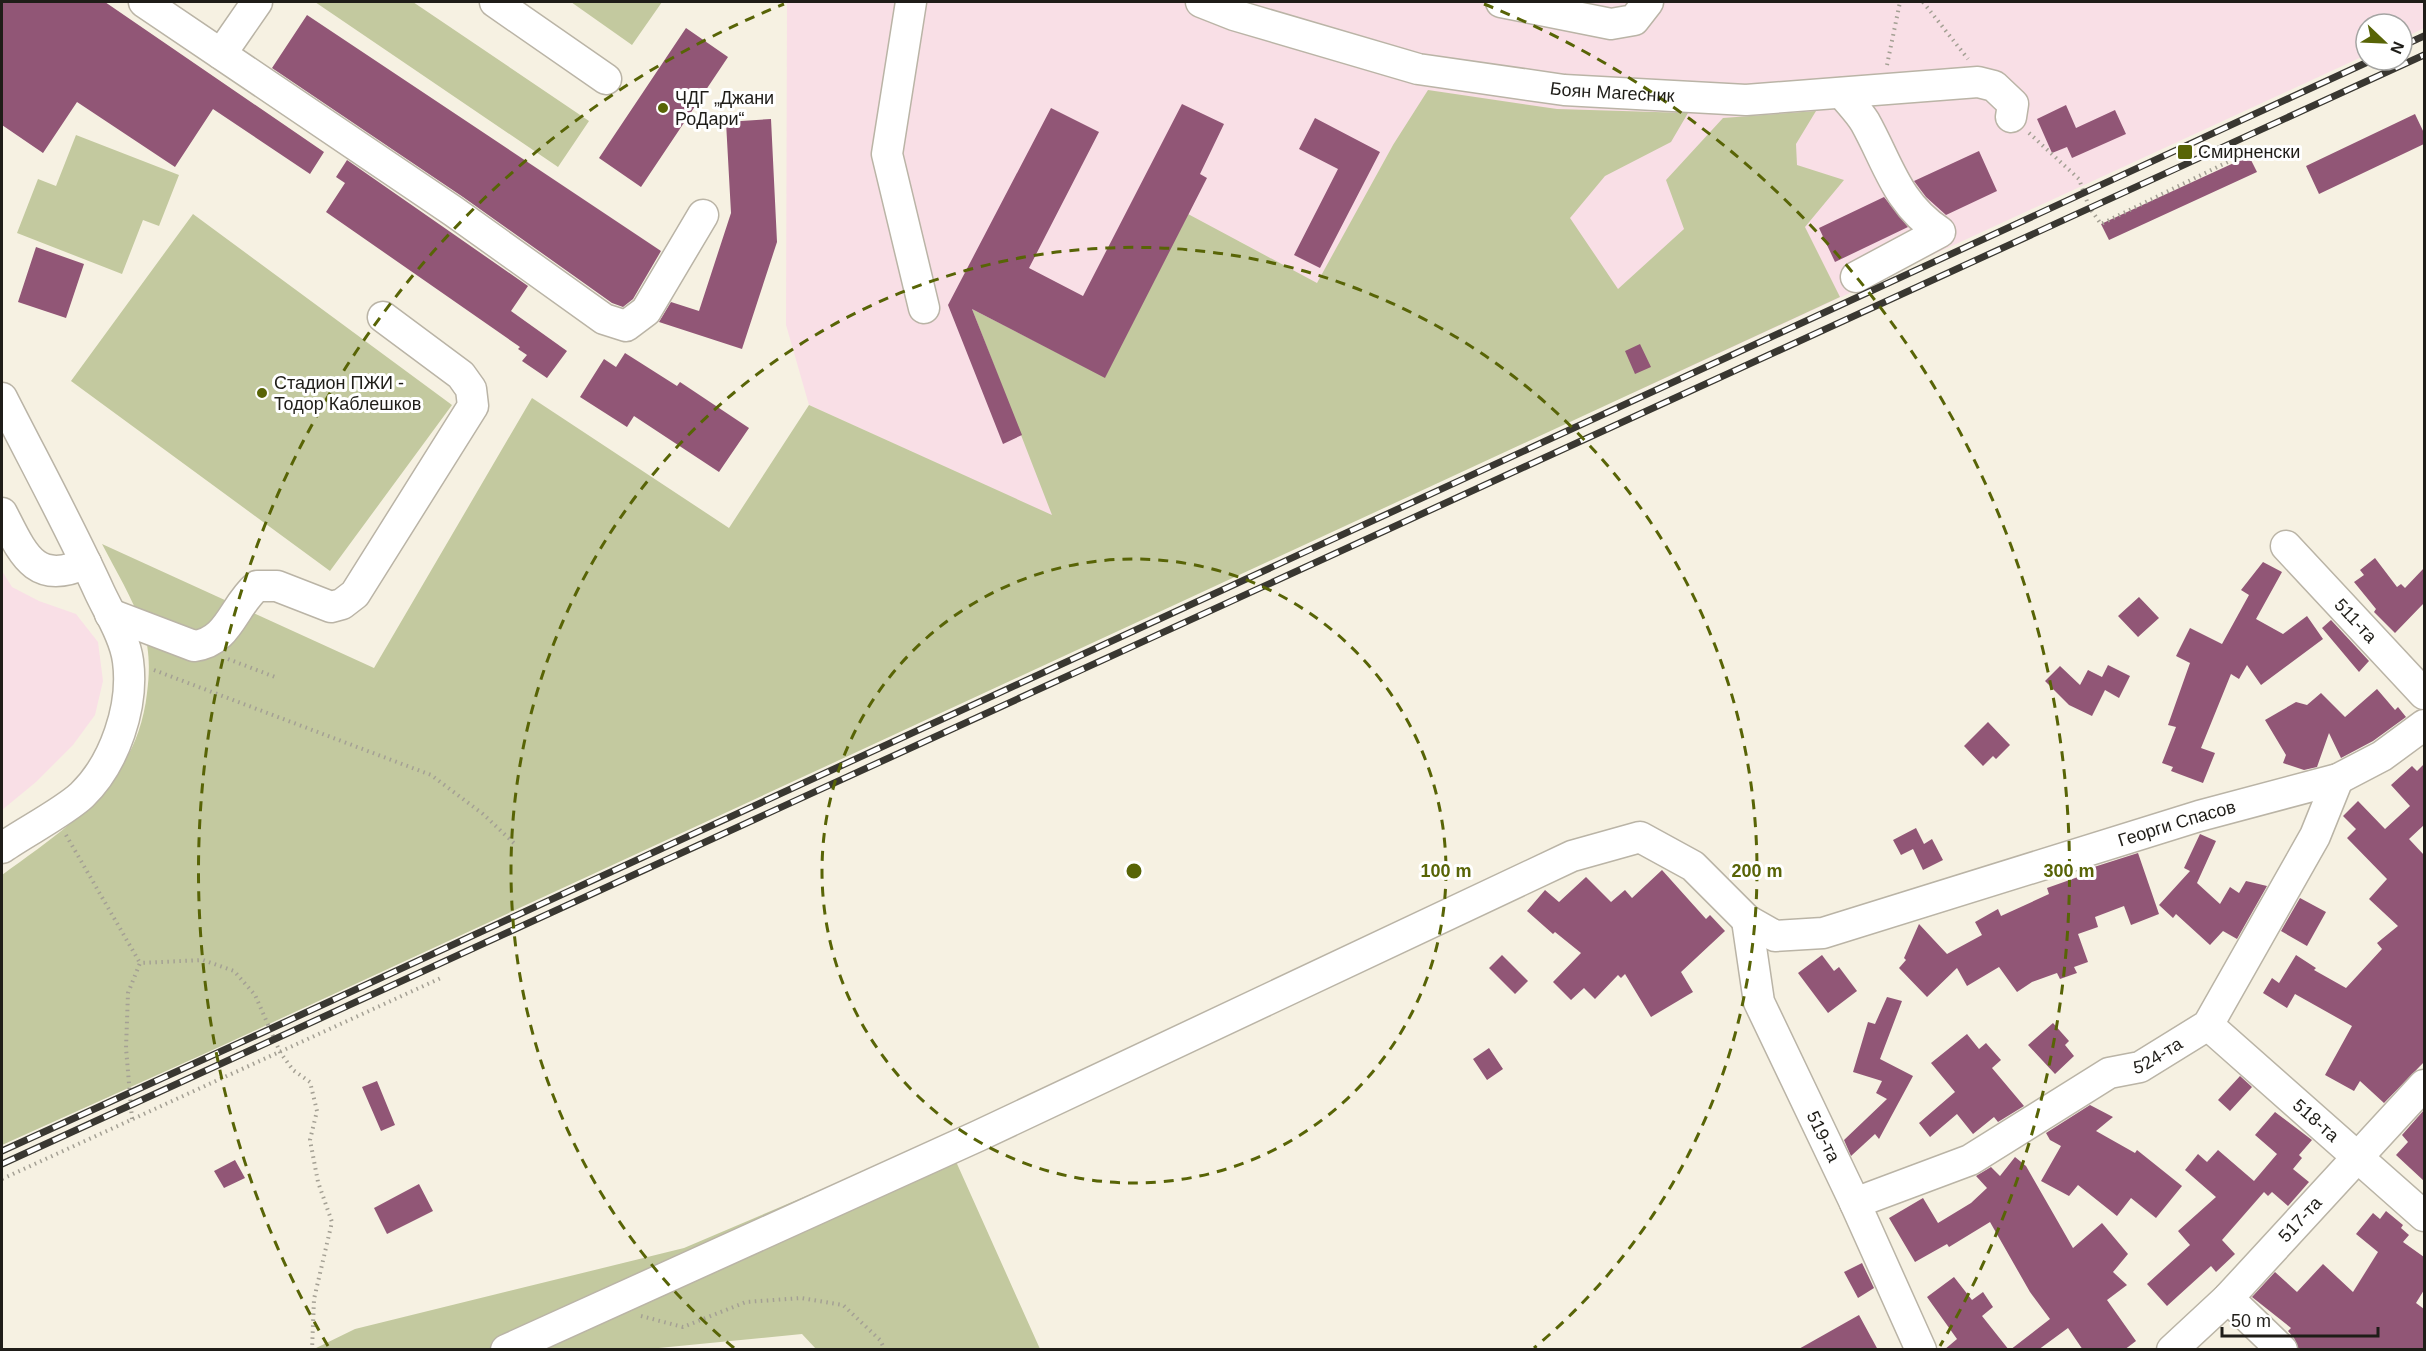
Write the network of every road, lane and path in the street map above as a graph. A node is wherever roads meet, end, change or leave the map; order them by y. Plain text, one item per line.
1 (144, 2) edge
2 (257, 2) edge
3 (495, 2) edge
4 (911, 2) edge
5 (1201, 2) edge
6 (1501, 2) edge
7 (1648, 2) edge
8 (1923, 2) edge
9 (221, 54) junction
10 (606, 79) dead end
11 (1978, 82) junction
12 (1842, 93) junction
13 (2011, 117) joint
14 (2246, 153) dead end
15 (703, 215) dead end
16 (1856, 277) dead end
17 (924, 308) dead end
18 (383, 317) dead end
19 (2, 398) edge
20 (2, 513) edge
21 (2286, 546) dead end
22 (86, 563) junction
23 (110, 614) junction
24 (194, 646) junction
25 (128, 660) junction
26 (275, 677) dead end
27 (2424, 694) edge
28 (2424, 725) edge
29 (2338, 779) junction
30 (54, 813) junction
31 (516, 845) dead end
32 (2, 848) edge
33 (1747, 920) junction
34 (140, 963) junction
35 (443, 977) dead end
36 (2208, 1025) junction
37 (280, 1052) junction
38 (2424, 1085) edge
39 (132, 1119) junction
40 (2359, 1159) junction
41 (2, 1179) edge
42 (1855, 1203) junction
43 (2424, 1216) edge
44 (2228, 1299) junction
45 (629, 1316) dead end
46 (312, 1350) edge
47 (506, 1350) edge
48 (885, 1350) edge
49 (1921, 1350) edge
50 (2172, 1350) edge
51 (2282, 1350) edge

1 - 9 street
2 - 9 street
3 - 10 street
4 - 17 street
5 - 12 street, Боян Магесник
6 - 7 street
8 - 11 path
9 - 15 street
11 - 12 street, Боян Магесник
11 - 13 street
12 - 16 street
13 - 14 path
18 - 24 street
19 - 22 street
20 - 22 street
21 - 27 street, 511-та
22 - 23 street
23 - 24 street
23 - 25 street
24 - 26 path
25 - 30 street
25 - 31 path
28 - 29 street, Георги Спасов
29 - 33 street, Георги Спасов
29 - 36 street, 524-та
30 - 32 street
30 - 34 path
33 - 42 street, 519-та
33 - 47 street, Георги Спасов
34 - 37 path
34 - 39 path
35 - 37 path
36 - 40 street, 518-та
36 - 42 street, 524-та
37 - 39 path
37 - 46 path
38 - 40 street, 517-та
39 - 41 path
40 - 43 street, 518-та
40 - 44 street, 517-та
42 - 49 street, 519-та
44 - 50 street, 517-та
44 - 51 street
45 - 48 path

